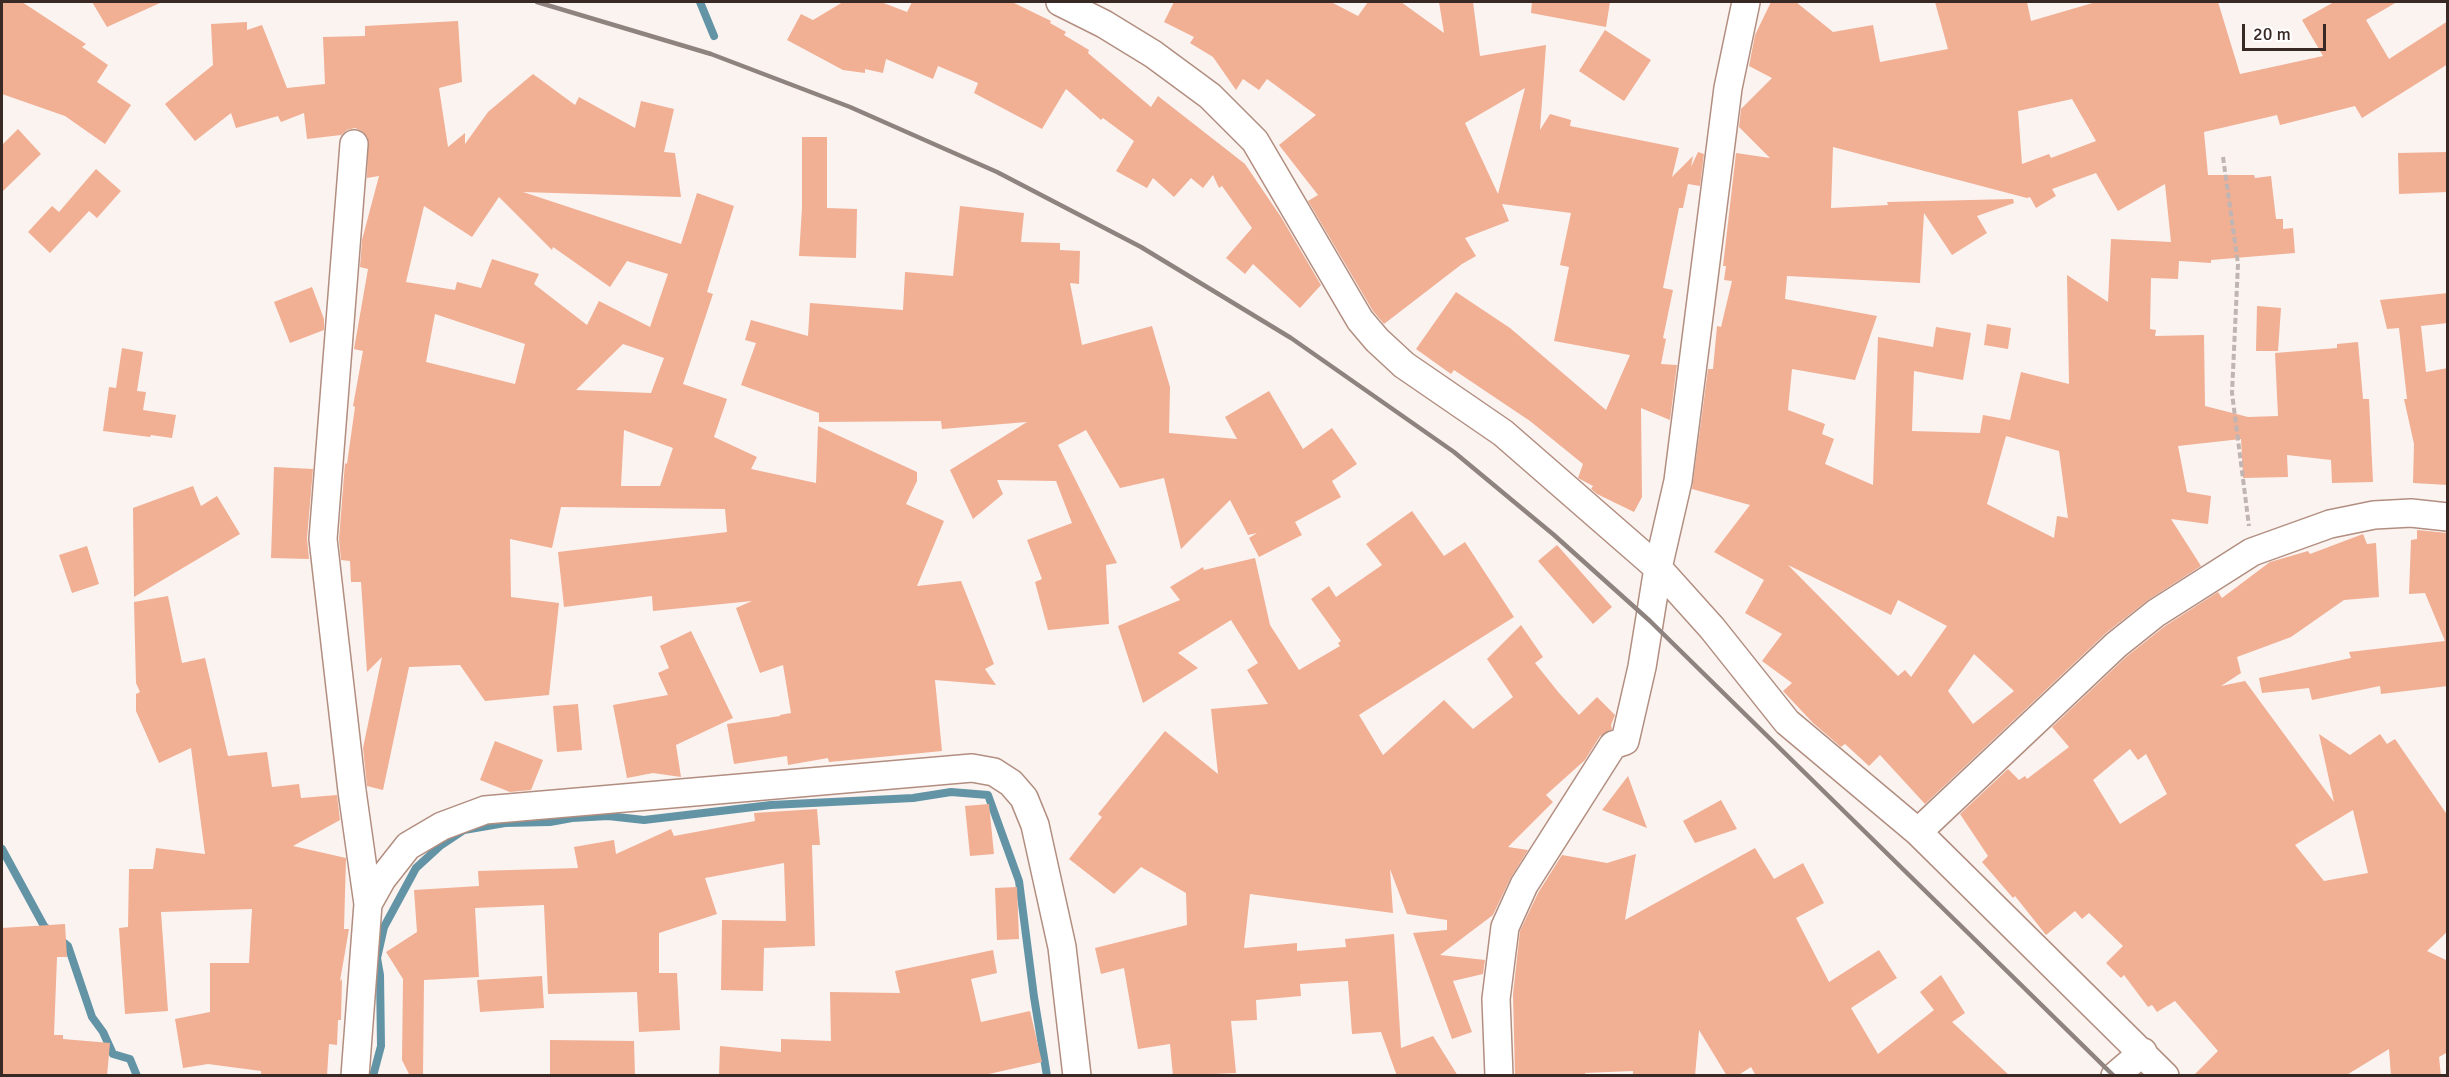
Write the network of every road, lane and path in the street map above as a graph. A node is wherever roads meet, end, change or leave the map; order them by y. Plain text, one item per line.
1 (1060, 2) edge
2 (1746, 2) edge
3 (354, 144) dead end
4 (2223, 157) dead end
5 (2448, 517) edge
6 (2252, 552) junction
7 (1658, 568) junction
8 (1918, 832) junction
9 (368, 904) junction
10 (2143, 1052) junction
11 (355, 1076) edge
12 (1077, 1076) edge
13 (1499, 1076) edge
14 (2115, 1076) edge
15 (2165, 1076) edge

1 - 7 street
2 - 7 street
3 - 9 street
4 - 6 path
5 - 6 street
6 - 8 street
7 - 8 street
7 - 13 street
8 - 10 street
9 - 11 street
9 - 12 street
10 - 14 street
10 - 15 street

